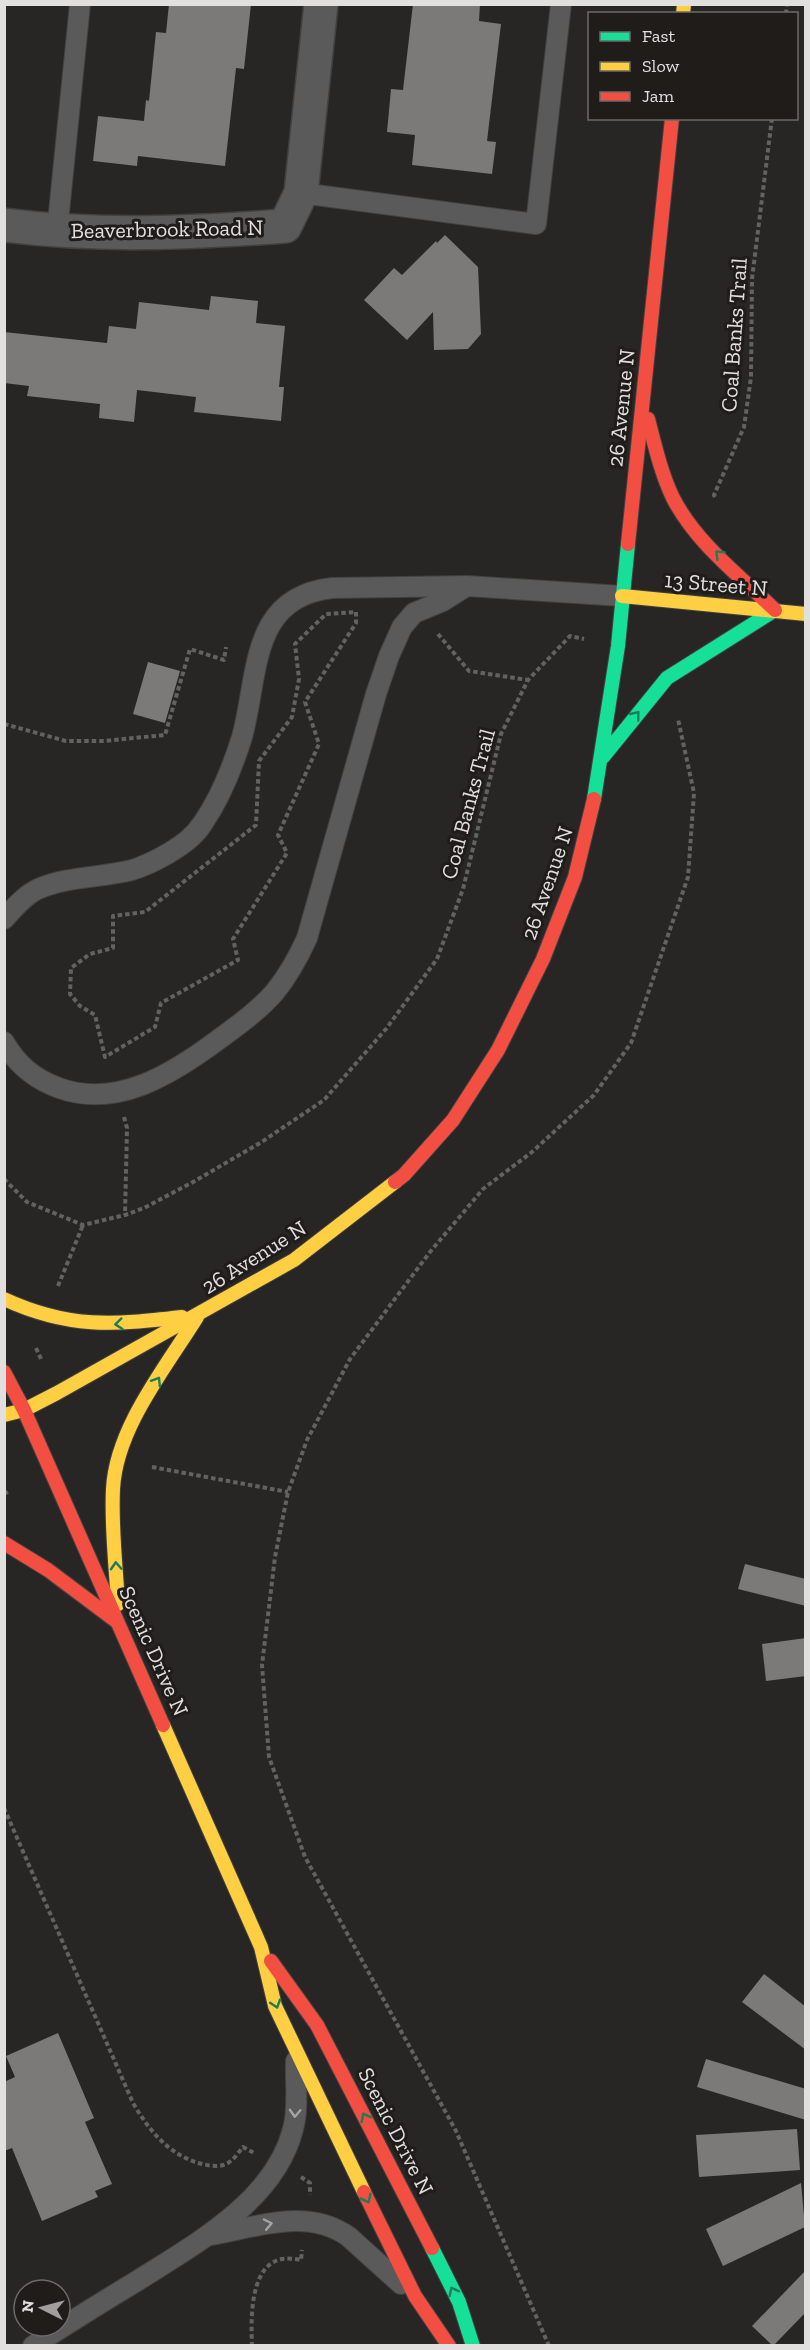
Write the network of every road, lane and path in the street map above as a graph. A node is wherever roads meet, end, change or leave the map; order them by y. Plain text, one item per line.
1 (80, 4) edge
2 (321, 4) edge
3 (561, 4) edge
4 (672, 120) edge
5 (772, 120) edge
6 (301, 193) junction
7 (4, 225) edge
8 (57, 232) junction
9 (643, 399) junction
10 (696, 531) junction
11 (467, 586) junction
12 (622, 596) junction
13 (775, 610) junction
14 (806, 614) edge
15 (435, 631) dead end
16 (618, 646) junction
17 (226, 647) dead end
18 (667, 678) junction
19 (528, 680) junction
20 (4, 724) edge
21 (600, 761) junction
22 (4, 919) edge
23 (4, 1042) edge
24 (105, 1057) joint
25 (127, 1128) dead end
26 (4, 1179) edge
27 (125, 1215) junction
28 (83, 1225) junction
29 (57, 1289) dead end
30 (4, 1299) edge
31 (198, 1316) junction
32 (4, 1372) edge
33 (24, 1410) junction
34 (4, 1415) edge
35 (4, 1430) edge
36 (145, 1465) dead end
37 (9, 1491) dead end
38 (288, 1492) junction
39 (4, 1494) edge
40 (4, 1543) edge
41 (119, 1624) junction
42 (4, 1808) edge
43 (261, 1947) junction
44 (297, 2054) junction
45 (256, 2154) dead end
46 (297, 2175) dead end
47 (310, 2196) dead end
48 (211, 2235) junction
49 (303, 2241) dead end
50 (415, 2296) junction
51 (33, 2346) edge
52 (252, 2346) edge
53 (449, 2346) edge
54 (473, 2346) edge
55 (549, 2346) edge

1 - 8 lane
2 - 6 street, Beaverbrook Road N
3 - 6 lane
4 - 9 main road, 26 Avenue N
5 - 10 path, Coal Banks Trail
6 - 8 street, Beaverbrook Road N
7 - 8 street, Beaverbrook Road N
9 - 10 main road
9 - 12 main road, 26 Avenue N
13 -> 10 main road
11 - 12 lane
11 - 22 lane
11 - 23 lane
12 - 13 main road, 13 Street N
12 - 16 main road, 26 Avenue N
13 - 14 main road, 13 Street N
13 - 18 main road
15 - 19 path
16 - 19 path, Coal Banks Trail
16 - 21 main road, 26 Avenue N
17 - 20 path
21 -> 18 main road
18 - 38 path
19 - 27 path, Coal Banks Trail
21 - 31 main road, 26 Avenue N
24 - 24 path
25 - 27 path
26 - 28 path
27 - 28 path, Coal Banks Trail
28 - 29 path
31 -> 30 main road
31 - 33 main road, 26 Avenue N
41 -> 31 main road
32 - 33 main road, Scenic Drive N
33 - 34 main road
33 - 35 main road
33 - 41 main road, Scenic Drive N
36 - 38 path
37 - 39 path
38 - 55 path
40 - 41 main road
41 - 43 main road, Scenic Drive N
42 - 45 path
43 -> 44 main road, Scenic Drive N
54 -> 43 main road, Scenic Drive N
44 -> 48 lane
44 -> 50 main road, Scenic Drive N
46 - 47 path
48 -> 50 lane
48 - 51 lane
49 - 52 path
50 - 53 main road, Scenic Drive N

